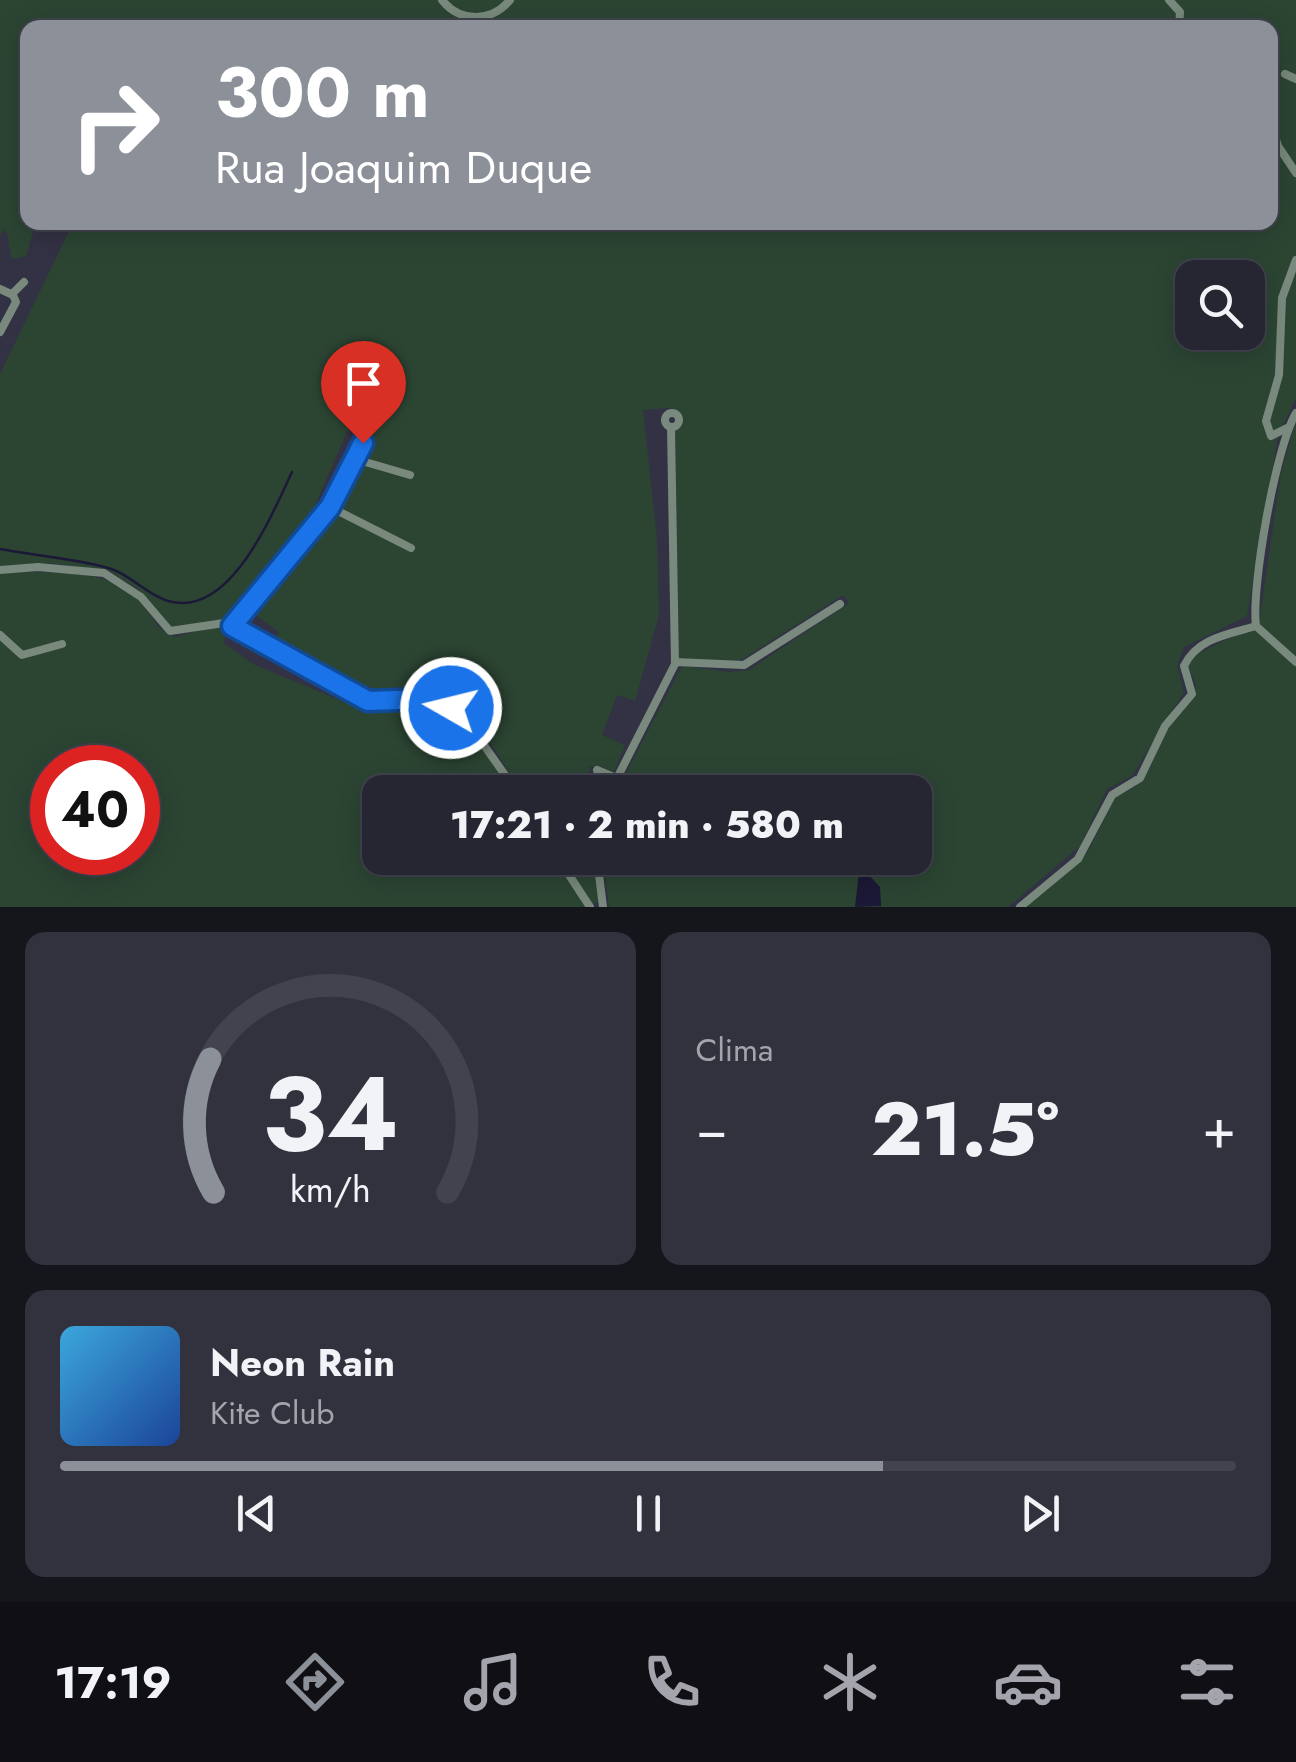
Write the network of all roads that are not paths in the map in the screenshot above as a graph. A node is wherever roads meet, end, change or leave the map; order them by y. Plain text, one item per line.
1 (442, 0) edge
2 (510, 0) edge
3 (1285, 74) dead end
4 (1296, 79) edge
5 (1278, 146) edge
6 (1296, 173) edge
7 (1296, 260) edge
8 (24, 282) dead end
9 (0, 289) edge
10 (12, 294) junction
11 (0, 332) edge
12 (1296, 413) edge
13 (671, 427) dead end
14 (1287, 428) junction
15 (363, 443) dead end
16 (354, 459) junction
17 (410, 475) dead end
18 (330, 507) junction
19 (411, 548) dead end
20 (0, 570) edge
21 (840, 604) dead end
22 (232, 626) junction
23 (1256, 626) junction
24 (0, 634) edge
25 (62, 644) dead end
26 (675, 662) junction
27 (1296, 662) edge
28 (597, 770) dead end
29 (504, 775) edge
30 (609, 775) edge
31 (618, 775) edge
32 (569, 875) edge
33 (599, 875) edge
34 (590, 907) edge
35 (603, 907) edge
36 (1020, 907) edge

1 - 2 street
3 - 4 street
5 - 6 street
7 - 14 street
8 - 10 street
9 - 10 street
10 - 11 street
12 - 14 street
13 - 26 street
14 - 23 street
15 - 16 street
16 - 17 street
16 - 18 street
18 - 19 street
18 - 22 street
20 - 22 street
21 - 26 street
22 - 29 street
23 - 27 street
23 - 36 street
24 - 25 street
26 - 31 street
28 - 30 street
32 - 34 street
33 - 35 street

